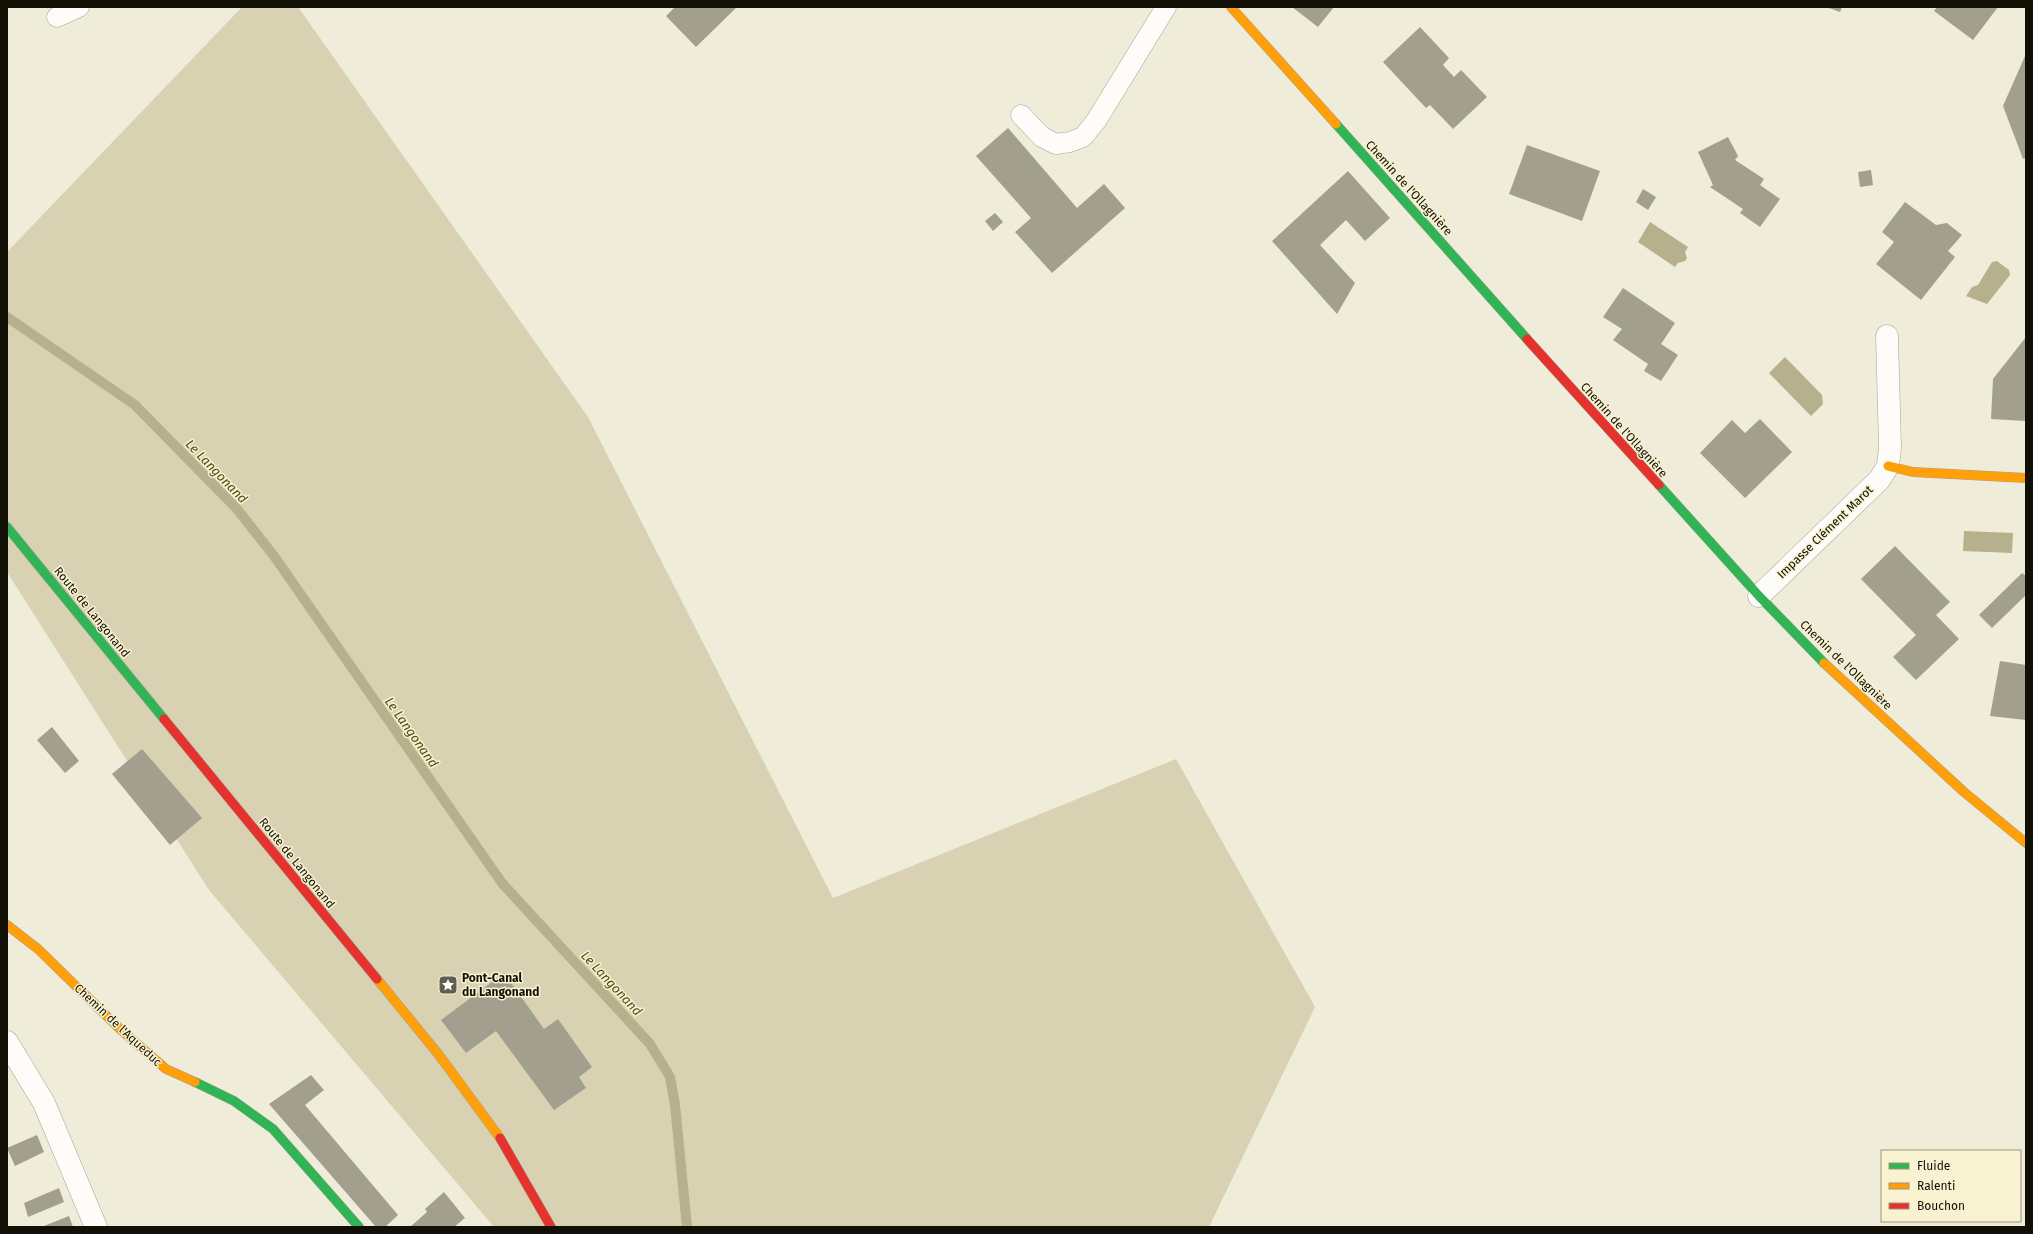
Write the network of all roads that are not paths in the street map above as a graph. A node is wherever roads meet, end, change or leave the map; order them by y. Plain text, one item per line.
1 (79, 7) edge
2 (1166, 7) edge
3 (1231, 7) edge
4 (57, 17) dead end
5 (1021, 115) dead end
6 (1887, 336) dead end
7 (1888, 466) junction
8 (2026, 478) edge
9 (7, 527) edge
10 (1759, 596) junction
11 (2026, 843) edge
12 (7, 925) edge
13 (7, 1042) edge
14 (96, 1227) edge
15 (359, 1227) edge
16 (551, 1227) edge

1 - 4 lane
2 - 5 lane
3 - 10 street, Chemin de l'Ollagnière
6 - 7 street, Impasse Clément Marot
7 - 8 street
7 - 10 street, Impasse Clément Marot
9 - 16 street, Route de Langonand
10 - 11 street, Chemin de l'Ollagnière
12 - 15 street, Chemin de l'Aqueduc
13 - 14 street

